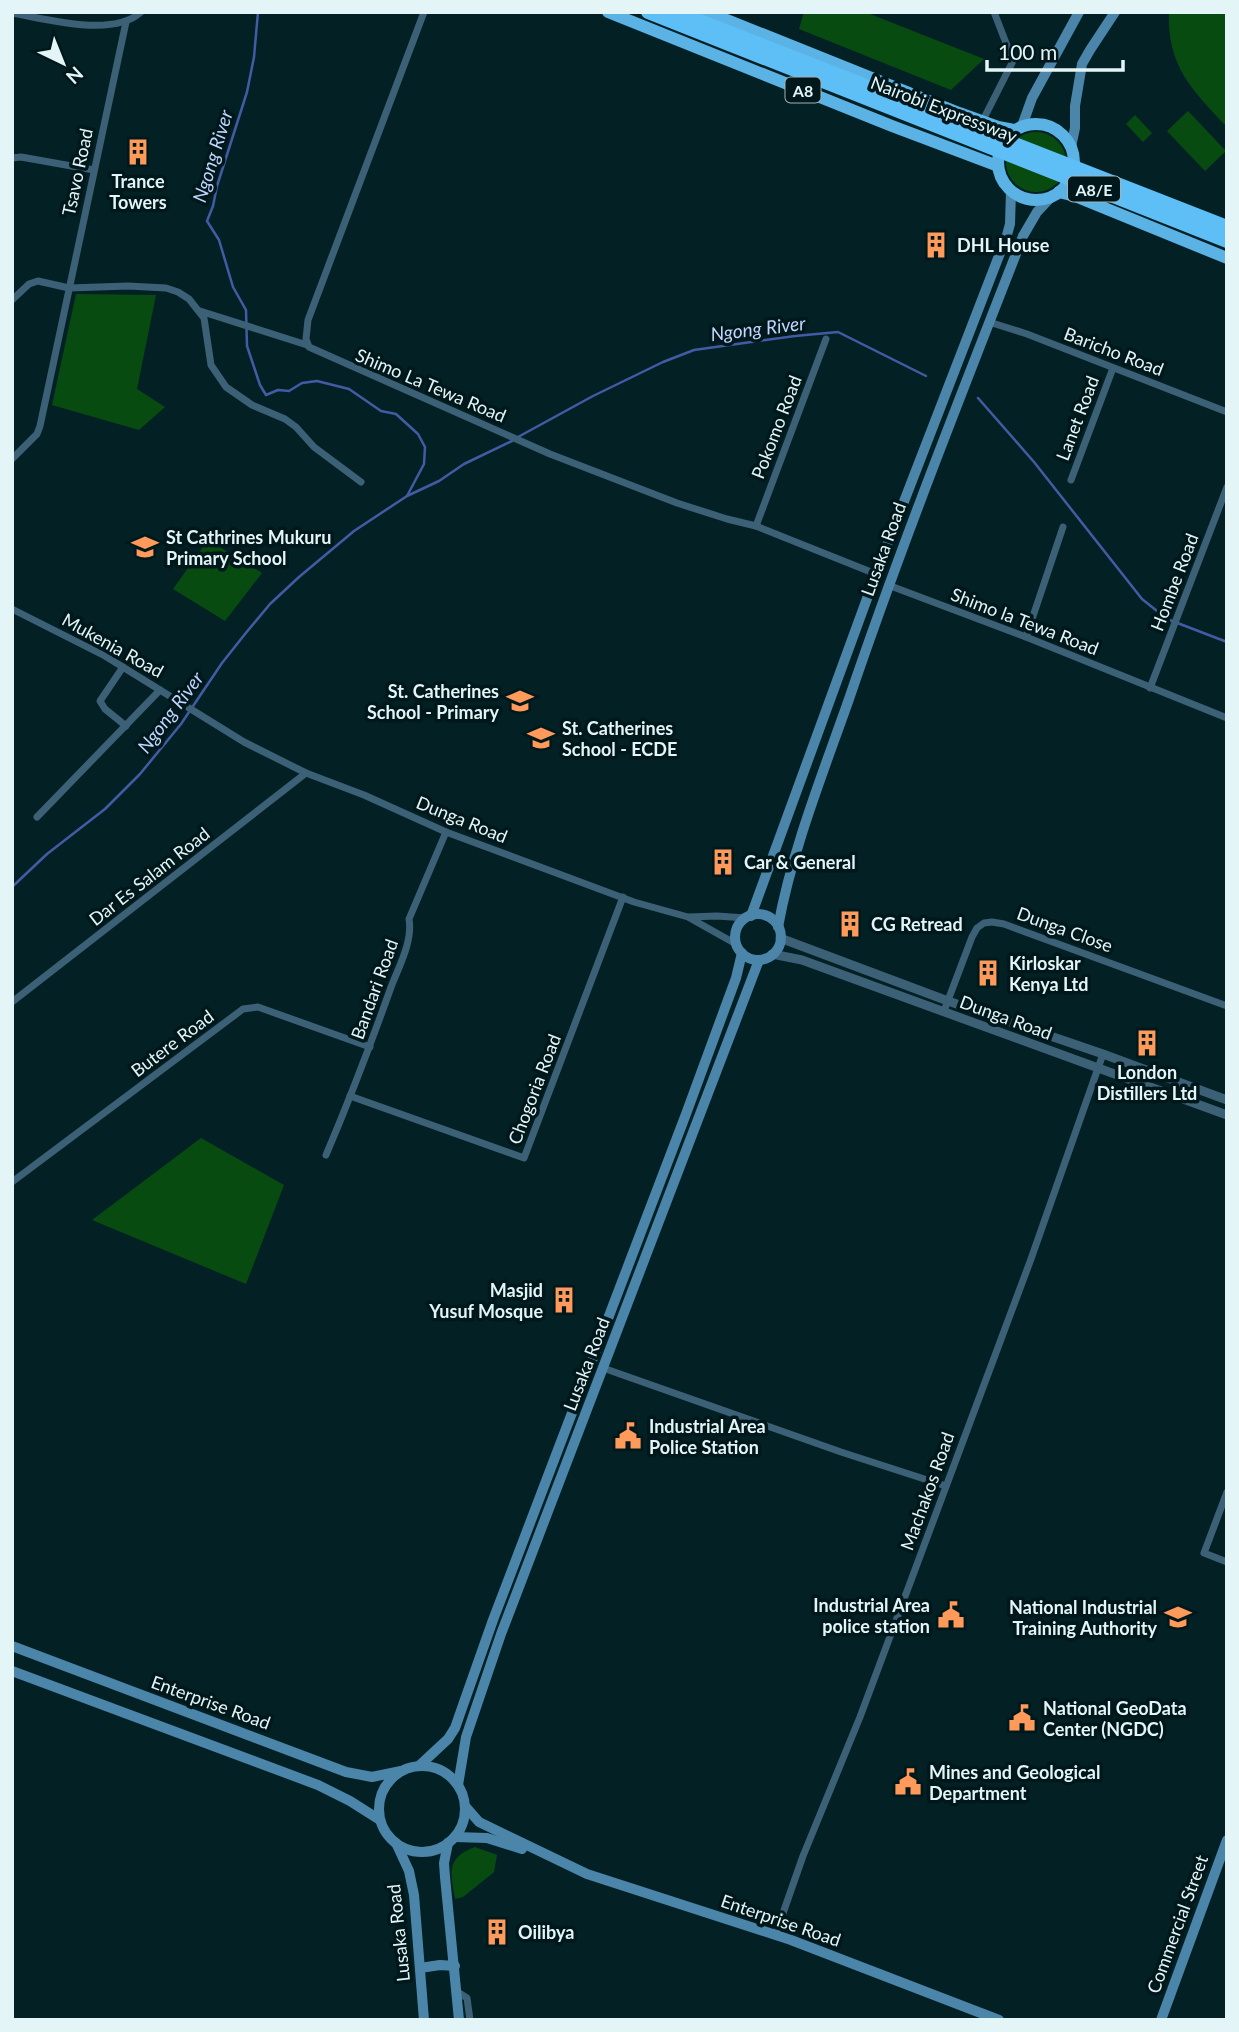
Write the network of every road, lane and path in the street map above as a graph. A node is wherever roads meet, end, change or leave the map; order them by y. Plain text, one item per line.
1 (141, 12) edge
2 (424, 12) edge
3 (608, 12) edge
4 (648, 12) edge
5 (677, 12) edge
6 (707, 12) edge
7 (994, 12) edge
8 (1079, 12) edge
9 (1115, 12) edge
10 (12, 13) edge
11 (126, 22) junction
12 (983, 120) junction
13 (1018, 128) junction
14 (1072, 152) junction
15 (12, 158) edge
16 (998, 166) junction
17 (94, 170) junction
18 (1011, 191) junction
19 (1055, 194) junction
20 (1227, 222) edge
21 (1227, 227) edge
22 (1227, 241) edge
23 (1227, 258) edge
24 (69, 288) junction
25 (12, 300) edge
26 (200, 312) junction
27 (989, 321) junction
28 (826, 340) dead end
29 (307, 345) junction
30 (1113, 368) junction
31 (1227, 412) edge
32 (12, 459) edge
33 (1071, 480) dead end
34 (361, 482) dead end
35 (1227, 487) edge
36 (756, 526) junction
37 (1063, 527) dead end
38 (876, 574) junction
39 (888, 585) junction
40 (12, 609) edge
41 (1026, 637) junction
42 (123, 667) junction
43 (1150, 688) junction
44 (160, 690) junction
45 (1227, 718) edge
46 (126, 726) junction
47 (306, 773) junction
48 (37, 817) dead end
49 (446, 832) junction
50 (623, 897) junction
51 (748, 917) junction
52 (688, 918) junction
53 (779, 933) junction
54 (739, 948) junction
55 (772, 954) junction
56 (759, 960) junction
57 (948, 1001) junction
58 (12, 1002) edge
59 (1227, 1006) edge
60 (944, 1012) junction
61 (370, 1047) junction
62 (1104, 1054) junction
63 (1098, 1067) junction
64 (351, 1096) junction
65 (1227, 1100) edge
66 (1227, 1115) edge
67 (326, 1155) dead end
68 (12, 1182) edge
69 (603, 1368) junction
70 (946, 1486) junction
71 (1227, 1492) edge
72 (1227, 1562) edge
73 (12, 1646) edge
74 (12, 1671) edge
75 (420, 1765) junction
76 (401, 1771) junction
77 (458, 1785) junction
78 (465, 1806) junction
79 (380, 1820) junction
80 (451, 1840) junction
81 (1227, 1840) edge
82 (397, 1845) junction
83 (551, 1857) junction
84 (775, 1936) junction
85 (455, 1966) junction
86 (420, 1968) junction
87 (456, 1991) junction
88 (424, 2020) edge
89 (459, 2020) edge
90 (470, 2020) edge
91 (999, 2020) edge
92 (1161, 2020) edge

1 - 11 street
2 - 29 street
3 - 16 highway, A8
4 - 22 highway, Nairobi Expressway / A8/E
5 - 21 highway, Nairobi Expressway / A8/E
6 - 12 highway, A8
7 - 12 street
8 - 13 main road
9 - 14 main road
10 - 11 street
11 - 17 street, Tsavo Road
12 - 13 highway, A8
13 - 14 highway, A8
13 - 16 highway
14 - 19 highway
14 - 20 highway, A8
15 - 17 street
16 - 18 highway
17 - 24 street, Tsavo Road
18 - 19 highway
18 - 38 main road, Lusaka Road
19 - 23 highway
19 - 27 main road, Lusaka Road
24 - 25 street, Shimo La Tewa Road
24 - 26 street, Shimo La Tewa Road
24 - 32 street, Tsavo Road
26 - 29 street, Shimo La Tewa Road
26 - 34 street
27 - 30 street, Baricho Road
27 - 39 main road, Lusaka Road
28 - 36 street, Pokomo Road
29 - 36 street, Shimo La Tewa Road
30 - 31 street, Baricho Road
30 - 33 street, Lanet Road
35 - 43 street, Hombe Road
36 - 38 street, Shimo La Tewa Road
37 - 41 street
38 - 51 main road, Lusaka Road
39 - 41 street, Shimo la Tewa Road
39 - 53 main road, Lusaka Road
40 - 42 street, Mukenia Road
41 - 43 street, Shimo la Tewa Road
42 - 44 street, Mukenia Road
42 - 46 street
43 - 45 street, Shimo la Tewa Road
44 - 46 street
44 - 47 street, Mukenia Road
46 - 48 street
47 - 49 street, Dunga Road
47 - 58 street, Dar Es Salam Road
49 - 50 street, Dunga Road
49 - 61 street, Bandari Road
50 - 52 street, Dunga Road
50 - 64 street, Chogoria Road
51 - 52 street, Dunga Road
51 - 53 main road
51 - 54 main road
52 - 54 street, Dunga Road
53 - 55 main road
53 - 57 street, Dunga Road
54 - 56 main road
54 - 75 main road, Lusaka Road
55 - 56 main road
55 - 60 street, Dunga Road
56 - 69 main road, Lusaka Road
57 - 59 street, Dunga Close
57 - 60 street, Dunga Close
57 - 62 street, Dunga Road
60 - 63 street, Dunga Road
61 - 64 street, Bandari Road
61 - 68 street, Butere Road
62 - 63 street, Machakos Road
62 - 65 street, Dunga Road
63 - 66 street, Dunga Road
63 - 70 street, Machakos Road
64 - 67 street, Bandari Road
69 - 70 street
69 - 77 main road, Lusaka Road
70 - 84 street, Machakos Road
71 - 72 street
73 - 76 main road, Enterprise Road
74 - 79 main road
75 - 76 main road
75 - 77 main road
76 - 79 main road
77 - 78 main road
78 - 80 main road
78 - 83 main road, Enterprise Road
79 - 82 main road
80 - 82 main road
80 - 83 main road, Enterprise Road
80 - 85 main road
81 - 92 main road, Commercial Street
82 - 86 main road, Lusaka Road
83 - 84 main road, Enterprise Road
84 - 91 main road, Enterprise Road
85 - 86 main road
85 - 87 main road
86 - 88 main road, Lusaka Road
87 - 89 main road
87 - 90 street

